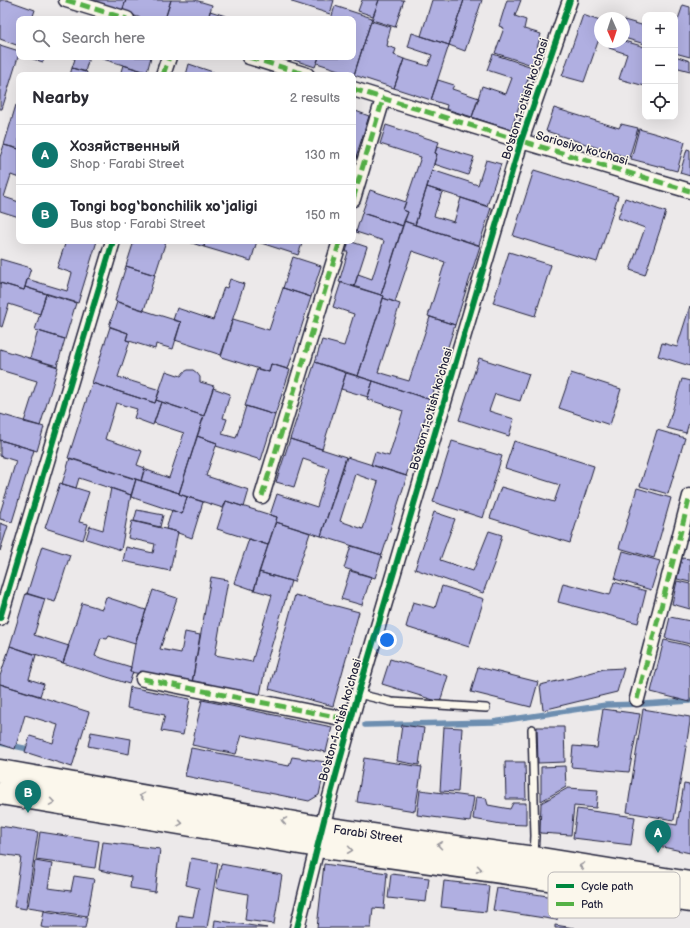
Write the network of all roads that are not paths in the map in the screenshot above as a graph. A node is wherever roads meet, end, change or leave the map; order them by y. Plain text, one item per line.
1 (66, 0) edge
2 (570, 0) edge
3 (117, 16) edge
4 (168, 60) edge
5 (259, 60) edge
6 (164, 72) edge
7 (297, 72) edge
8 (356, 90) edge
9 (384, 99) junction
10 (522, 142) junction
11 (356, 189) edge
12 (690, 191) edge
13 (112, 244) edge
14 (339, 244) edge
15 (262, 496) dead end
16 (690, 496) edge
17 (0, 618) edge
18 (144, 679) dead end
19 (358, 694) junction
20 (637, 699) dead end
21 (486, 708) dead end
22 (351, 720) junction
23 (532, 729) dead end
24 (0, 771) edge
25 (0, 792) edge
26 (320, 837) junction
27 (534, 858) junction
28 (621, 872) edge
29 (548, 879) edge
30 (680, 881) edge
31 (690, 883) edge
32 (680, 899) edge
33 (690, 901) edge
34 (297, 928) edge

1 - 3 street
2 - 10 street, Bo'ston 1-o'tish ko'chasi
4 - 6 street
5 - 7 street
8 - 9 street, Sariosiyo ko'chasi
9 - 10 street, Sariosiyo ko'chasi
9 - 11 street
10 - 12 street, Sariosiyo ko'chasi
10 - 19 street, Bo'ston 1-o'tish ko'chasi
13 - 17 street
14 - 15 street
16 - 20 street
18 - 22 street
19 - 21 lane
19 - 22 street, Bo'ston 1-o'tish ko'chasi
22 - 26 street, Bo'ston 1-o'tish ko'chasi
23 - 27 lane
26 -> 24 main road, Farabi Street
25 -> 26 main road, Farabi Street
27 -> 26 main road, Farabi Street
26 -> 29 main road, Farabi Street
26 - 34 street, Bo'ston 1-o'tish ko'chasi
28 -> 27 main road, Farabi Street
31 -> 30 main road, Farabi Street
32 -> 33 main road, Farabi Street

